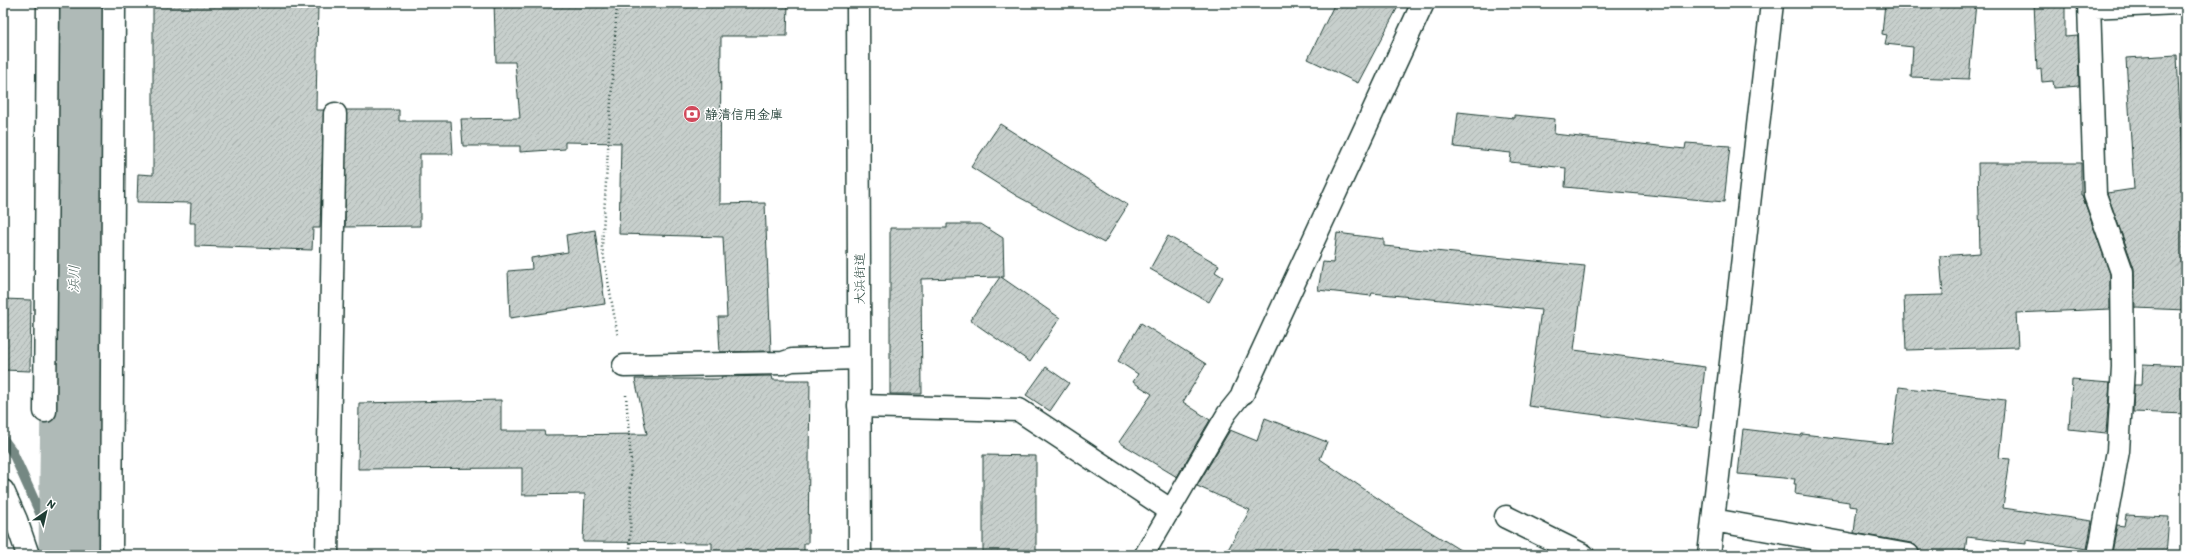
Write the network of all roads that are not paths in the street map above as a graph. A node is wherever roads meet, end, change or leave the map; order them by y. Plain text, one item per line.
1 (48, 3) edge
2 (114, 3) edge
3 (858, 3) edge
4 (1423, 3) edge
5 (1772, 3) edge
6 (2178, 3) edge
7 (2089, 5) edge
8 (335, 114) dead end
9 (859, 358) junction
10 (624, 366) road end
11 (1243, 393) joint
12 (859, 406) junction
13 (45, 411) dead end
14 (3, 491) edge
15 (1170, 510) junction
16 (1506, 518) dead end
17 (1713, 520) junction
18 (28, 555) edge
19 (111, 555) edge
20 (327, 555) edge
21 (860, 555) edge
22 (1144, 555) edge
23 (1583, 555) edge
24 (1709, 555) edge
25 (1908, 555) edge
26 (2099, 555) edge

1 - 13 street
2 - 19 street
3 - 9 street, 大浜街道
4 - 11 street
5 - 17 street
6 - 7 street
7 - 26 street
8 - 20 street
9 - 10 street
9 - 12 street, 大浜街道
11 - 15 lane
12 - 15 street
12 - 21 street, 大浜街道
14 - 18 street
15 - 22 lane
16 - 23 street
17 - 24 street
17 - 25 street

